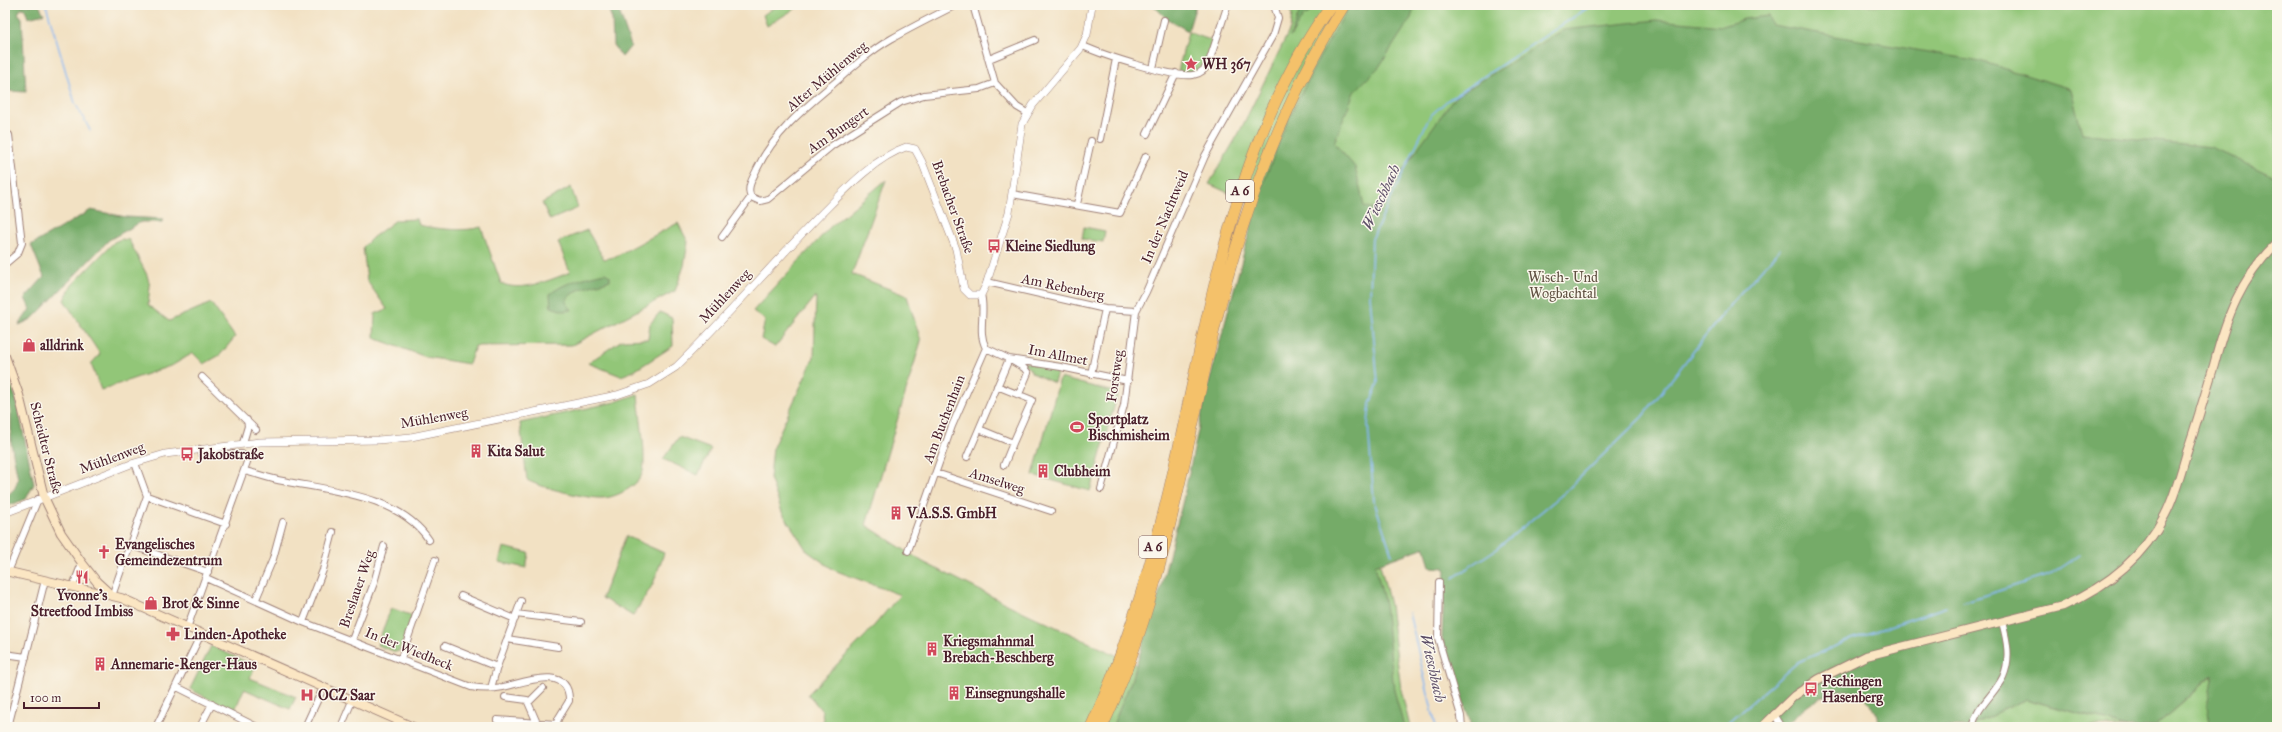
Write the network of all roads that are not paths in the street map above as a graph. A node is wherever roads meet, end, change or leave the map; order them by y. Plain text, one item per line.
1 (956, 5) edge
2 (973, 5) edge
3 (1092, 5) edge
4 (1274, 5) edge
5 (1331, 5) edge
6 (1344, 5) edge
7 (1227, 7) dead end
8 (1164, 20) dead end
9 (1036, 40) dead end
10 (1082, 46) junction
11 (988, 59) junction
12 (1116, 59) junction
13 (1152, 68) junction
14 (1176, 73) junction
15 (994, 82) junction
16 (1027, 113) junction
17 (9, 134) dead end
18 (1148, 134) dead end
19 (1100, 139) dead end
20 (1091, 141) dead end
21 (1146, 156) dead end
22 (1012, 194) junction
23 (751, 197) junction
24 (1077, 204) junction
25 (809, 226) joint
26 (722, 237) dead end
27 (2277, 243) edge
28 (5, 264) edge
29 (987, 282) junction
30 (980, 294) junction
31 (1105, 309) junction
32 (1136, 311) junction
33 (986, 348) junction
34 (5, 356) edge
35 (1009, 359) junction
36 (1202, 363) junction
37 (1091, 374) junction
38 (202, 377) dead end
39 (1128, 381) junction
40 (997, 386) junction
41 (1019, 394) junction
42 (248, 420) junction
43 (979, 429) junction
44 (256, 430) dead end
45 (243, 443) junction
46 (1014, 444) junction
47 (200, 449) junction
48 (967, 457) dead end
49 (135, 463) junction
50 (1004, 465) dead end
51 (245, 471) junction
52 (936, 473) junction
53 (1101, 489) dead end
54 (147, 496) junction
55 (41, 498) junction
56 (1051, 512) dead end
57 (5, 513) edge
58 (283, 522) dead end
59 (226, 524) junction
60 (334, 532) dead end
61 (430, 540) dead end
62 (130, 545) junction
63 (384, 546) dead end
64 (908, 551) dead end
65 (435, 560) dead end
66 (82, 563) junction
67 (6, 572) edge
68 (207, 575) junction
69 (45, 580) junction
70 (1439, 582) dead end
71 (73, 586) junction
72 (112, 596) junction
73 (461, 596) dead end
74 (256, 599) junction
75 (521, 601) dead end
76 (515, 616) junction
77 (303, 622) junction
78 (581, 622) dead end
79 (2002, 622) junction
80 (187, 628) junction
81 (201, 634) junction
82 (507, 639) junction
83 (352, 640) junction
84 (445, 646) dead end
85 (558, 647) dead end
86 (5, 654) edge
87 (26, 657) junction
88 (401, 658) junction
89 (497, 667) junction
90 (177, 687) junction
91 (323, 688) junction
92 (491, 688) junction
93 (543, 688) dead end
94 (505, 697) dead end
95 (352, 701) junction
96 (529, 702) junction
97 (212, 704) junction
98 (1774, 714) junction
99 (497, 720) dead end
100 (537, 723) junction
101 (556, 726) edge
102 (8, 727) edge
103 (156, 727) edge
104 (200, 727) edge
105 (257, 727) edge
106 (305, 727) edge
107 (341, 727) edge
108 (413, 727) edge
109 (1091, 727) edge
110 (1102, 727) edge
111 (1462, 727) edge
112 (1762, 727) edge
113 (1782, 727) edge
114 (1972, 727) edge

1 - 23 street, Alter Mühlenweg
2 - 11 street
3 - 10 street, Brebacher Straße
4 - 32 street, In der Nachtweid
5 - 36 highway, A 6
6 - 36 highway, A 6
7 - 14 street
8 - 13 street
9 - 11 street
10 - 12 street
10 - 16 street, Brebacher Straße
11 - 15 street
12 - 13 street
12 - 19 street
13 - 14 street
14 - 18 street
15 - 16 street
15 - 23 street, Am Bungert
16 - 22 street, Brebacher Straße
17 - 28 street
20 - 24 street
21 - 24 street
22 - 24 street
22 - 29 street, Brebacher Straße
23 - 26 street
25 - 30 street, Brebacher Straße
25 - 45 street, Mühlenweg
27 - 79 main road
29 - 30 street, Brebacher Straße
29 - 31 street, Am Rebenberg
30 - 33 street
31 - 32 street, Am Rebenberg
31 - 37 street
32 - 39 street, Forstweg
33 - 35 street, Im Allmet
33 - 52 street, Am Buchenhain
34 - 55 main road, Scheidter Straße
35 - 37 street, Im Allmet
35 - 40 street
35 - 41 street
36 - 109 highway, A 6
36 - 110 highway, A 6
37 - 39 street, Im Allmet
38 - 42 street
39 - 53 street, Forstweg
40 - 41 street
40 - 43 street
41 - 46 street
42 - 44 street
42 - 45 street
43 - 46 street
43 - 48 street
45 - 47 street, Mühlenweg
46 - 50 street
47 - 49 street, Mühlenweg
47 - 51 street
49 - 54 street
49 - 55 street, Mühlenweg
51 - 59 street
51 - 61 street
52 - 56 street, Amselweg
52 - 64 street, Am Buchenhain
54 - 59 street
54 - 62 street
55 - 57 street, Mühlenweg
55 - 66 main road, Scheidter Straße
55 - 67 street
58 - 74 street
59 - 68 street
60 - 77 street
62 - 68 street, In der Wiedheck
62 - 72 street
63 - 83 street, Breslauer Weg
65 - 88 street
66 - 71 street
66 - 72 main road, Scheidter Straße
67 - 69 main road
68 - 74 street, In der Wiedheck
68 - 80 street
69 - 71 main road
69 - 87 street
70 - 111 street
71 - 72 main road
72 - 80 main road
73 - 76 street
74 - 77 street, In der Wiedheck
75 - 76 street
76 - 78 street
76 - 82 street
77 - 83 street, In der Wiedheck
79 - 98 main road
79 - 114 street
80 - 81 main road
81 - 90 street
81 - 91 main road
82 - 85 street
82 - 89 street
83 - 88 street, In der Wiedheck
84 - 89 street
86 - 87 street
87 - 102 street
88 - 92 street, In der Wiedheck
89 - 92 street
90 - 97 street
90 - 103 street
91 - 95 main road
91 - 106 street
92 - 101 street, In der Wiedheck
93 - 96 street
94 - 96 street
95 - 107 street
95 - 108 main road
96 - 100 street
97 - 104 street
97 - 105 street
98 - 112 main road
98 - 113 street
99 - 100 street
100 - 101 street

